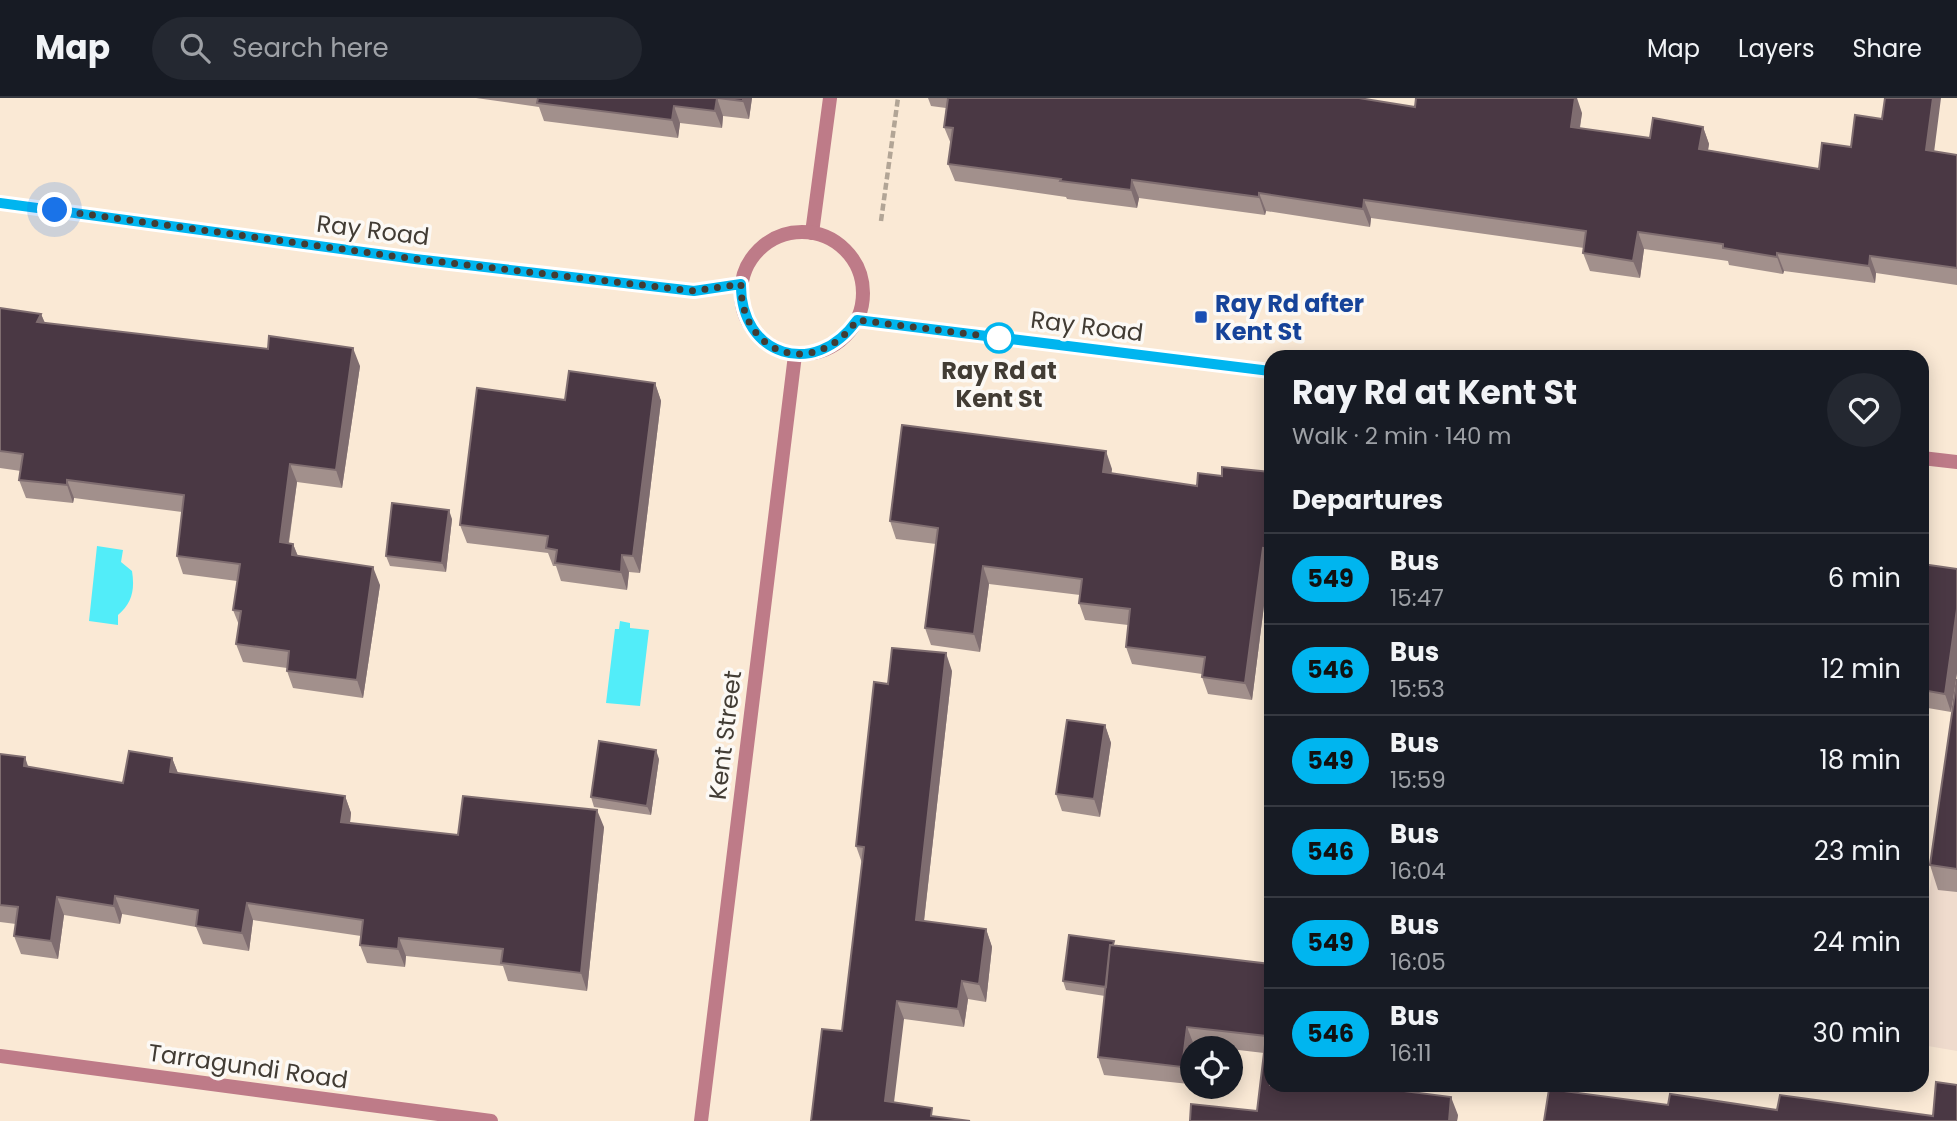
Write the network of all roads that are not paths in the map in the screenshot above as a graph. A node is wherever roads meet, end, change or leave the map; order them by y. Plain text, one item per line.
1 (830, 98) edge
2 (0, 203) edge
3 (812, 233) junction
4 (741, 284) junction
5 (857, 320) junction
6 (795, 355) junction
7 (1264, 369) edge
8 (1929, 459) edge
9 (1957, 463) edge
10 (0, 1056) edge
11 (491, 1121) edge
12 (701, 1121) edge

1 - 3 street
2 - 4 street, Ray Road
3 - 4 street
3 - 5 street
4 - 6 street
5 - 6 street
5 - 7 street, Ray Road
6 - 12 street, Kent Street
8 - 9 street
10 - 11 street, Tarragundi Road

